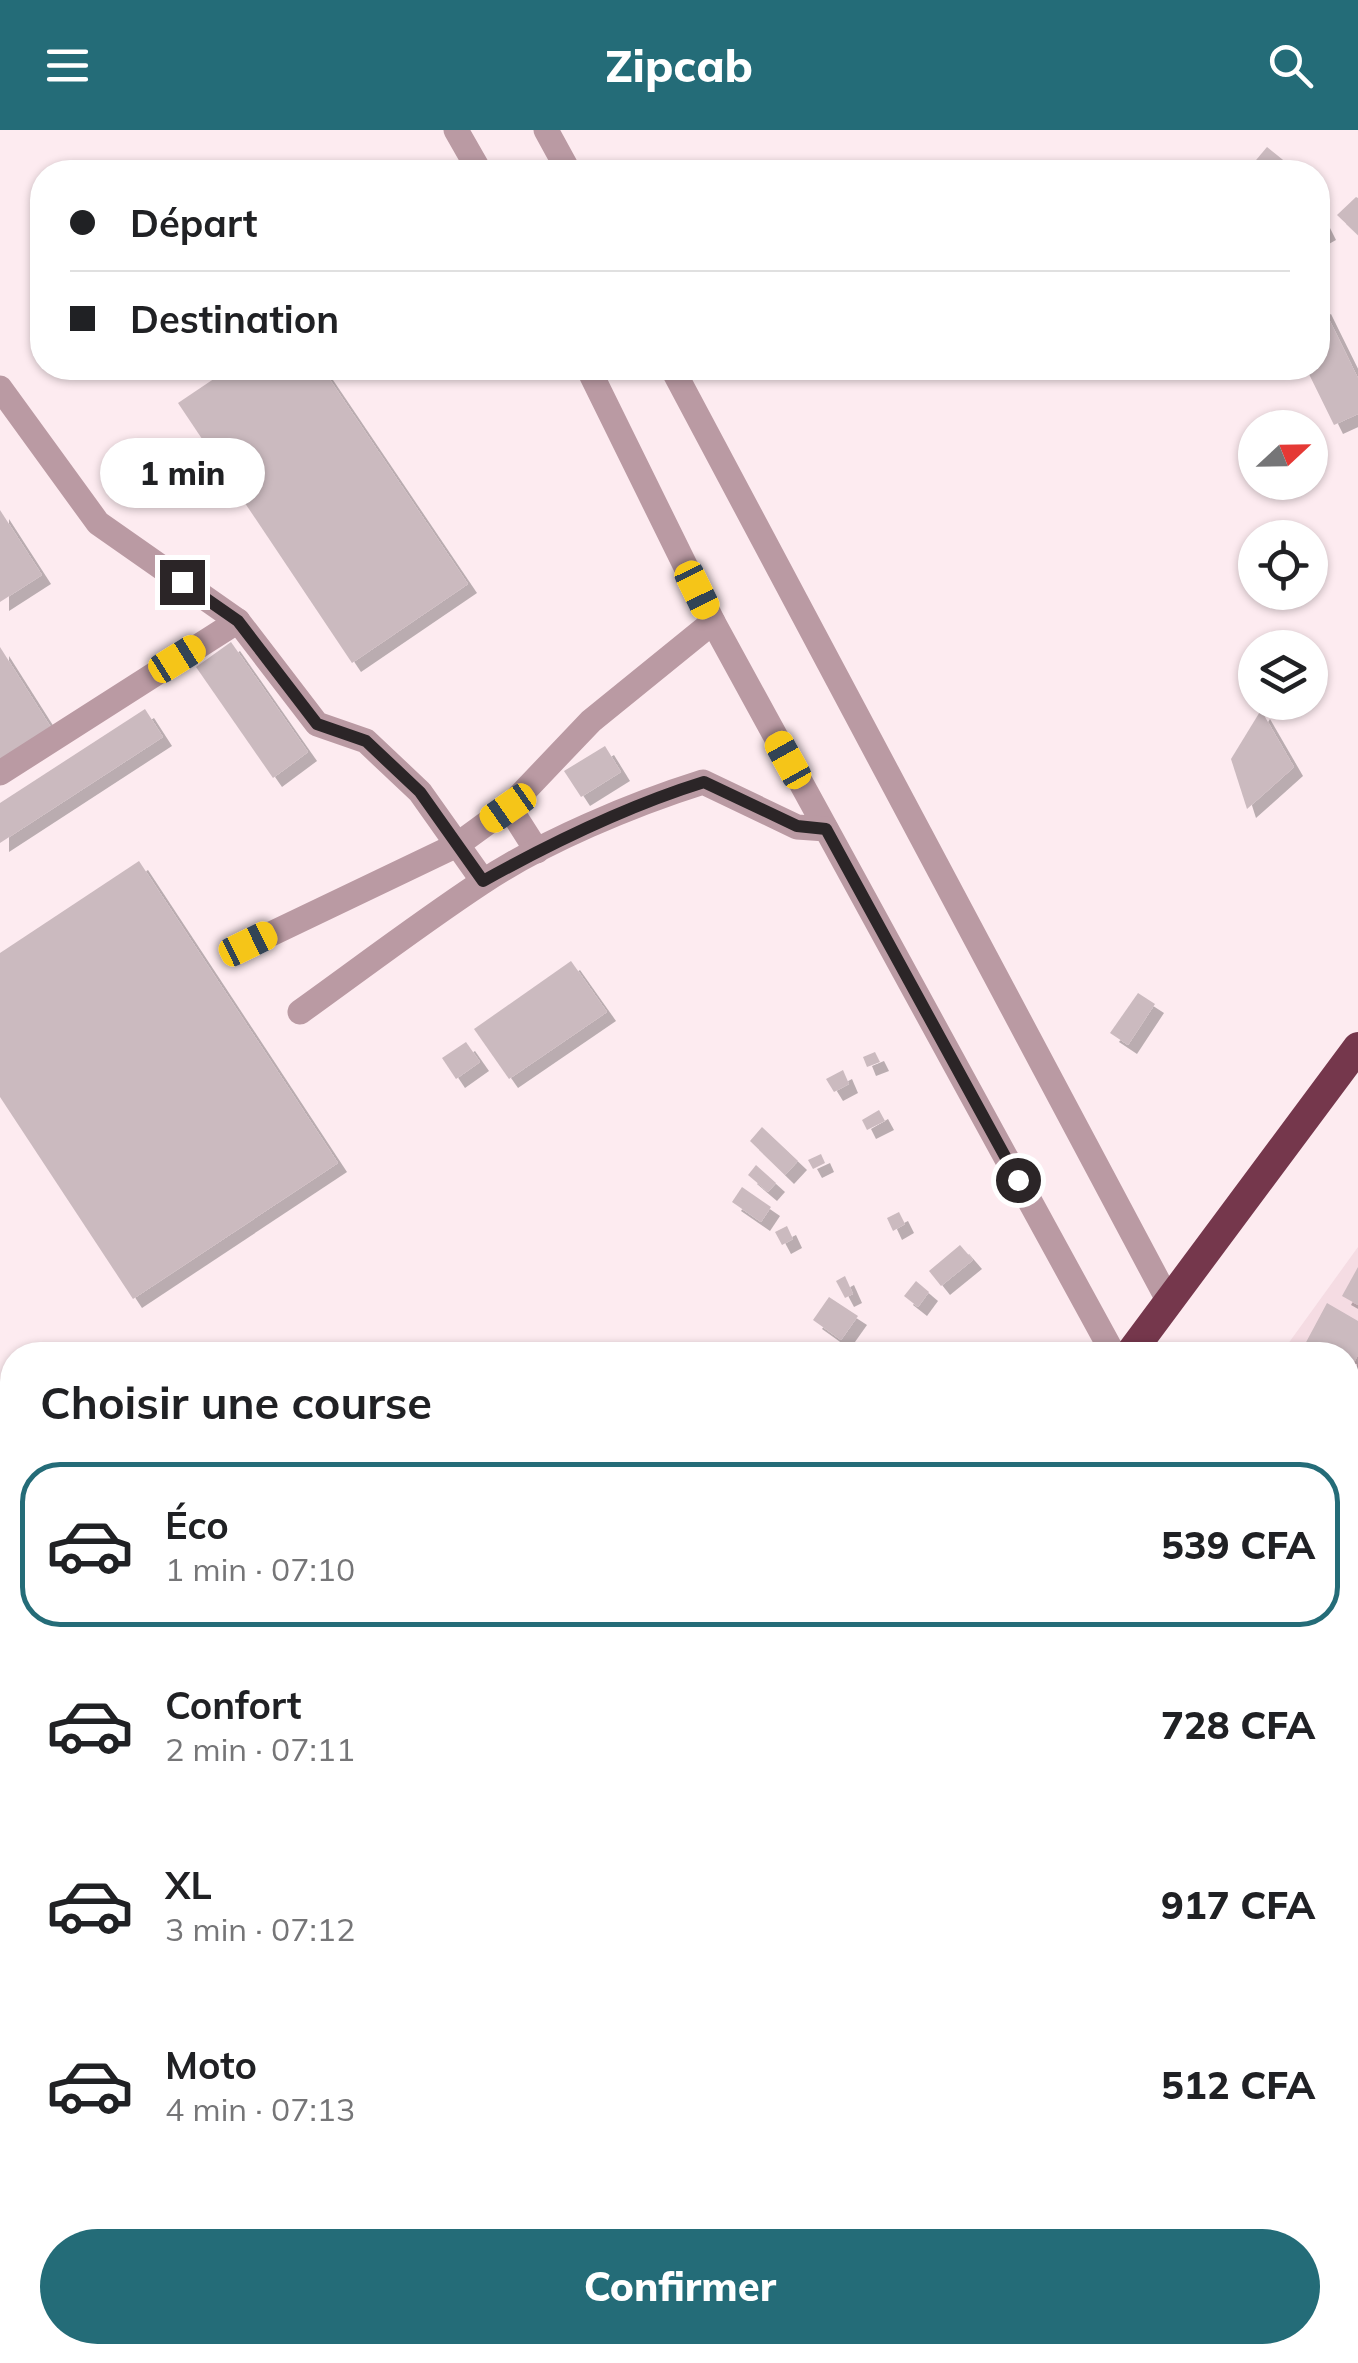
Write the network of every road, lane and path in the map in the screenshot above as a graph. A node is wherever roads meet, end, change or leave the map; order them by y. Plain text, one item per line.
1 (456, 130) edge
2 (546, 130) edge
3 (473, 160) edge
4 (562, 160) edge
5 (594, 380) edge
6 (678, 380) edge
7 (0, 388) edge
8 (238, 621) junction
9 (712, 622) junction
10 (0, 773) edge
11 (508, 808) junction
12 (826, 829) junction
13 (457, 844) junction
14 (538, 851) junction
15 (483, 881) junction
16 (248, 944) dead end
17 (300, 1012) dead end
18 (1358, 1047) edge
19 (1168, 1300) junction
20 (1107, 1342) edge
21 (1138, 1342) edge

1 - 3 street
2 - 4 street
5 - 9 street
6 - 19 street
7 - 8 street
8 - 10 street
8 - 13 street
9 - 11 street
9 - 12 street
11 - 13 street
11 - 14 street
12 - 14 street
12 - 20 street
13 - 15 street
13 - 16 street
14 - 15 street
15 - 17 street
18 - 19 highway
19 - 21 highway

